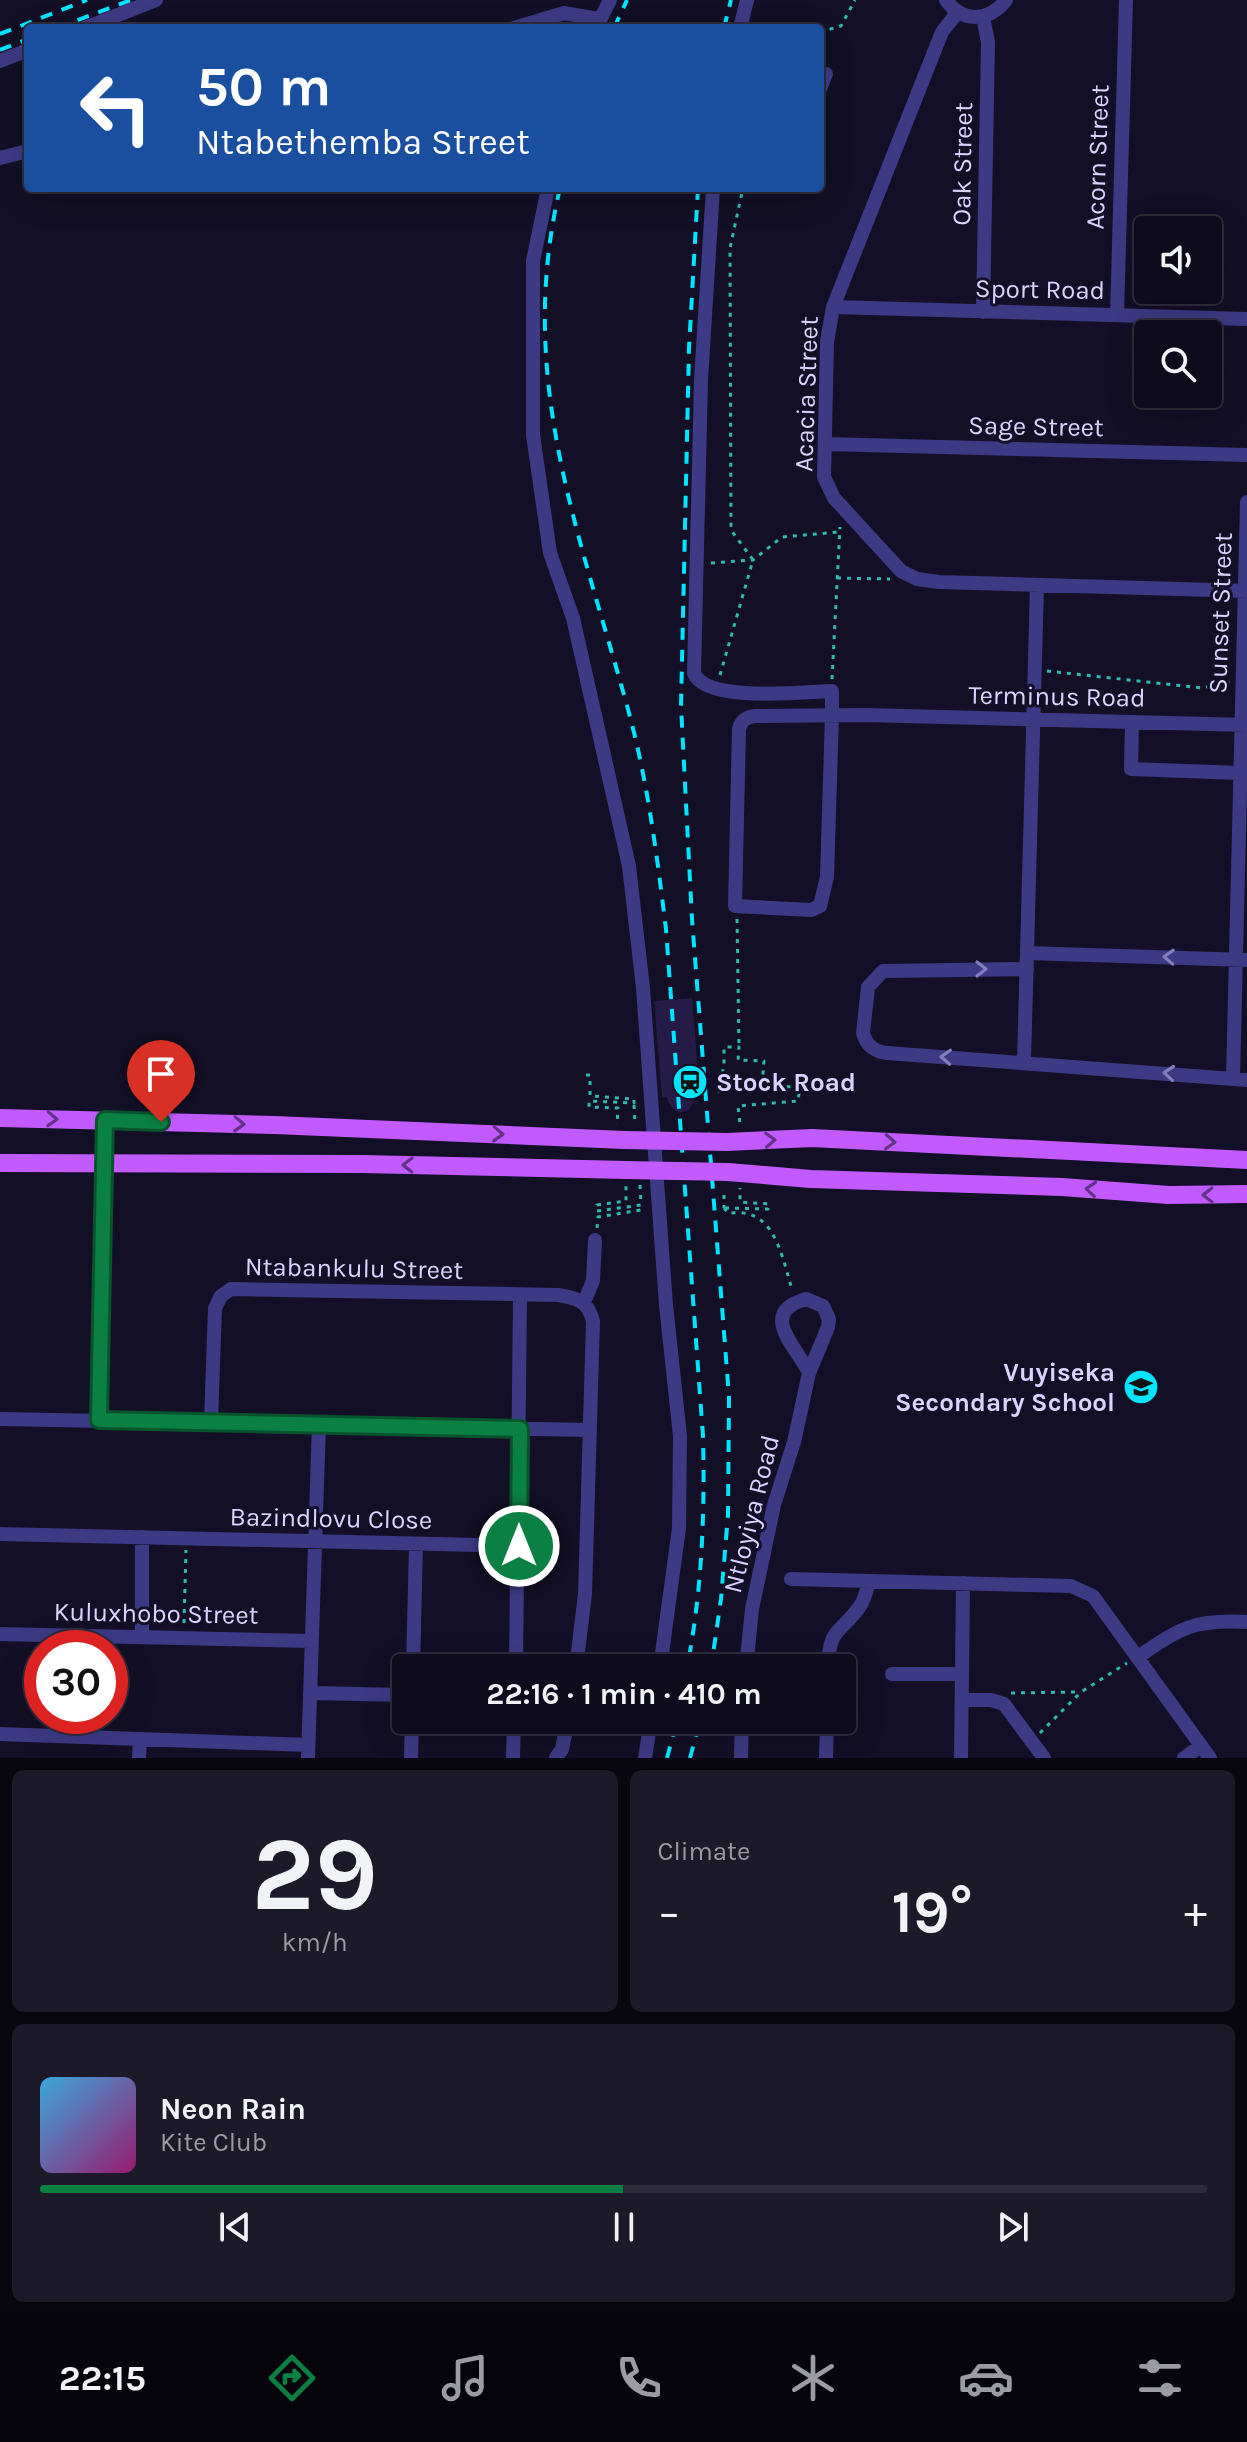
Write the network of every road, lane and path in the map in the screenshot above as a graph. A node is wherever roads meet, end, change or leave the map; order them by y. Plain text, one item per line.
1 (156, 0) edge
2 (610, 0) edge
3 (747, 0) edge
4 (855, 0) edge
5 (946, 0) edge
6 (1006, 0) edge
7 (1126, 0) edge
8 (957, 13) junction
9 (983, 17) junction
10 (597, 23) edge
11 (95, 24) edge
12 (527, 24) edge
13 (741, 24) edge
14 (824, 31) edge
15 (24, 52) edge
16 (0, 61) edge
17 (826, 74) dead end
18 (824, 79) edge
19 (24, 152) edge
20 (0, 158) edge
21 (547, 192) edge
22 (713, 192) edge
23 (742, 192) edge
24 (833, 307) junction
25 (983, 312) junction
26 (1117, 315) junction
27 (1247, 319) edge
28 (825, 444) junction
29 (1247, 455) edge
30 (1247, 502) edge
31 (753, 560) junction
32 (697, 565) junction
33 (837, 578) junction
34 (891, 579) dead end
35 (1037, 586) junction
36 (1246, 591) edge
37 (1033, 670) junction
38 (1242, 679) junction
39 (709, 686) junction
40 (832, 691) junction
41 (832, 715) junction
42 (1031, 720) junction
43 (1132, 722) junction
44 (1244, 725) edge
45 (1240, 773) junction
46 (1243, 802) edge
47 (737, 916) dead end
48 (1027, 953) junction
49 (1242, 960) edge
50 (1027, 969) junction
51 (739, 1047) junction
52 (1024, 1061) junction
53 (586, 1075) dead end
54 (1240, 1079) edge
55 (719, 1093) dead end
56 (0, 1118) edge
57 (105, 1120) junction
58 (741, 1128) dead end
59 (621, 1132) junction
60 (1247, 1160) edge
61 (0, 1163) edge
62 (104, 1165) junction
63 (626, 1177) junction
64 (734, 1180) junction
65 (640, 1194) dead end
66 (1247, 1194) edge
67 (724, 1195) dead end
68 (641, 1205) junction
69 (724, 1208) junction
70 (598, 1224) dead end
71 (595, 1240) dead end
72 (791, 1286) dead end
73 (520, 1296) junction
74 (584, 1302) junction
75 (809, 1373) junction
76 (0, 1419) edge
77 (99, 1420) junction
78 (211, 1422) junction
79 (319, 1424) junction
80 (520, 1429) junction
81 (590, 1430) junction
82 (0, 1534) edge
83 (142, 1537) junction
84 (186, 1539) junction
85 (315, 1542) junction
86 (416, 1544) junction
87 (519, 1546) junction
88 (791, 1579) dead end
89 (869, 1581) junction
90 (963, 1583) junction
91 (1247, 1622) edge
92 (0, 1634) edge
93 (142, 1637) junction
94 (183, 1638) junction
95 (312, 1641) junction
96 (413, 1654) edge
97 (516, 1654) edge
98 (578, 1654) edge
99 (662, 1654) edge
100 (748, 1654) edge
101 (830, 1654) edge
102 (1138, 1657) junction
103 (892, 1674) dead end
104 (962, 1674) junction
105 (1081, 1692) junction
106 (310, 1693) junction
107 (392, 1695) edge
108 (962, 1700) junction
109 (998, 1701) junction
110 (0, 1734) edge
111 (412, 1734) edge
112 (514, 1734) edge
113 (565, 1734) edge
114 (649, 1734) edge
115 (742, 1734) edge
116 (827, 1734) edge
117 (140, 1739) junction
118 (1031, 1741) junction
119 (308, 1752) edge
120 (1205, 1752) edge
121 (139, 1758) edge
122 (411, 1758) edge
123 (513, 1758) edge
124 (556, 1758) edge
125 (645, 1758) edge
126 (741, 1758) edge
127 (826, 1758) edge
128 (961, 1758) edge
129 (1044, 1758) edge
130 (1184, 1758) edge

1 - 11 street
2 - 10 street
3 - 13 street
4 - 14 path
5 - 8 street
6 - 9 street
7 - 26 street, Acorn Street
8 - 9 street
8 - 24 street, Acacia Street
9 - 25 street, Oak Street
10 - 12 street
15 - 16 street
17 - 18 street
19 - 20 street
21 - 99 street
22 - 32 street
23 - 31 path
24 - 25 street, Sport Road
24 - 28 street, Acacia Street
25 - 26 street, Sport Road
26 - 27 street, Sport Road
28 - 29 street, Sage Street
28 - 35 street, Acacia Street
30 - 36 street, Sunset Street
31 - 32 path
31 - 33 path
31 - 39 path
32 - 39 street
33 - 34 path
33 - 40 path
35 - 36 street, Acacia Street
35 - 37 street
36 - 38 street, Sunset Street
37 - 38 path
37 - 42 street
38 - 44 street, Sunset Street
39 - 40 street
40 - 41 street
41 - 41 street
41 - 42 street, Terminus Road
42 - 43 street, Terminus Road
42 - 48 street
43 - 44 street, Terminus Road
43 - 45 street
44 - 45 street, Sunset Street
45 - 46 street, Sunset Street
46 - 49 street, Sunset Street
47 - 51 path
49 -> 48 street
48 - 50 street
49 - 54 street, Sunset Street
50 - 52 street
52 -> 50 street
51 - 55 path
51 - 58 path
54 -> 52 street
53 - 59 path
56 -> 57 main road
57 -> 59 main road
57 - 62 street
59 -> 60 main road, bridge
61 - 62 main road
63 -> 62 main road
62 - 77 street
63 - 64 main road, bridge
63 - 68 path
66 -> 64 main road
64 - 69 path
65 - 68 path
67 - 69 path
68 - 70 path
69 - 72 path
71 - 74 street
73 - 74 street
73 - 78 street, Ntabankulu Street
73 - 80 street
74 - 81 street
75 - 75 street, Ntloyiya Road
75 - 100 street, Ntloyiya Road
76 - 77 street
77 - 78 street
78 - 79 street
79 - 80 street
79 - 85 street
80 - 81 street
80 - 87 street
81 - 98 street
82 - 83 street, Bazindlovu Close
83 - 84 street, Bazindlovu Close
83 - 93 street
84 - 85 street, Bazindlovu Close
84 - 94 path
85 - 86 street, Bazindlovu Close
85 - 95 street
86 - 87 street, Bazindlovu Close
86 - 96 street
87 - 97 street
88 - 89 street
89 - 90 street
89 - 101 street
90 - 102 street
90 - 104 street
91 - 102 street
92 - 93 street, Kuluxhobo Street
93 - 94 street, Kuluxhobo Street
94 - 95 street, Kuluxhobo Street
95 - 106 street
102 - 105 path
102 - 120 street
103 - 104 street
104 - 108 street
105 - 109 path
105 - 118 path
106 - 107 street
106 - 119 street
108 - 109 street
108 - 128 street
109 - 118 street
110 - 117 street
111 - 122 street
112 - 123 street
113 - 124 street
114 - 125 street
115 - 126 street
116 - 127 street
117 - 119 street
117 - 121 street
118 - 129 street
120 - 130 street

